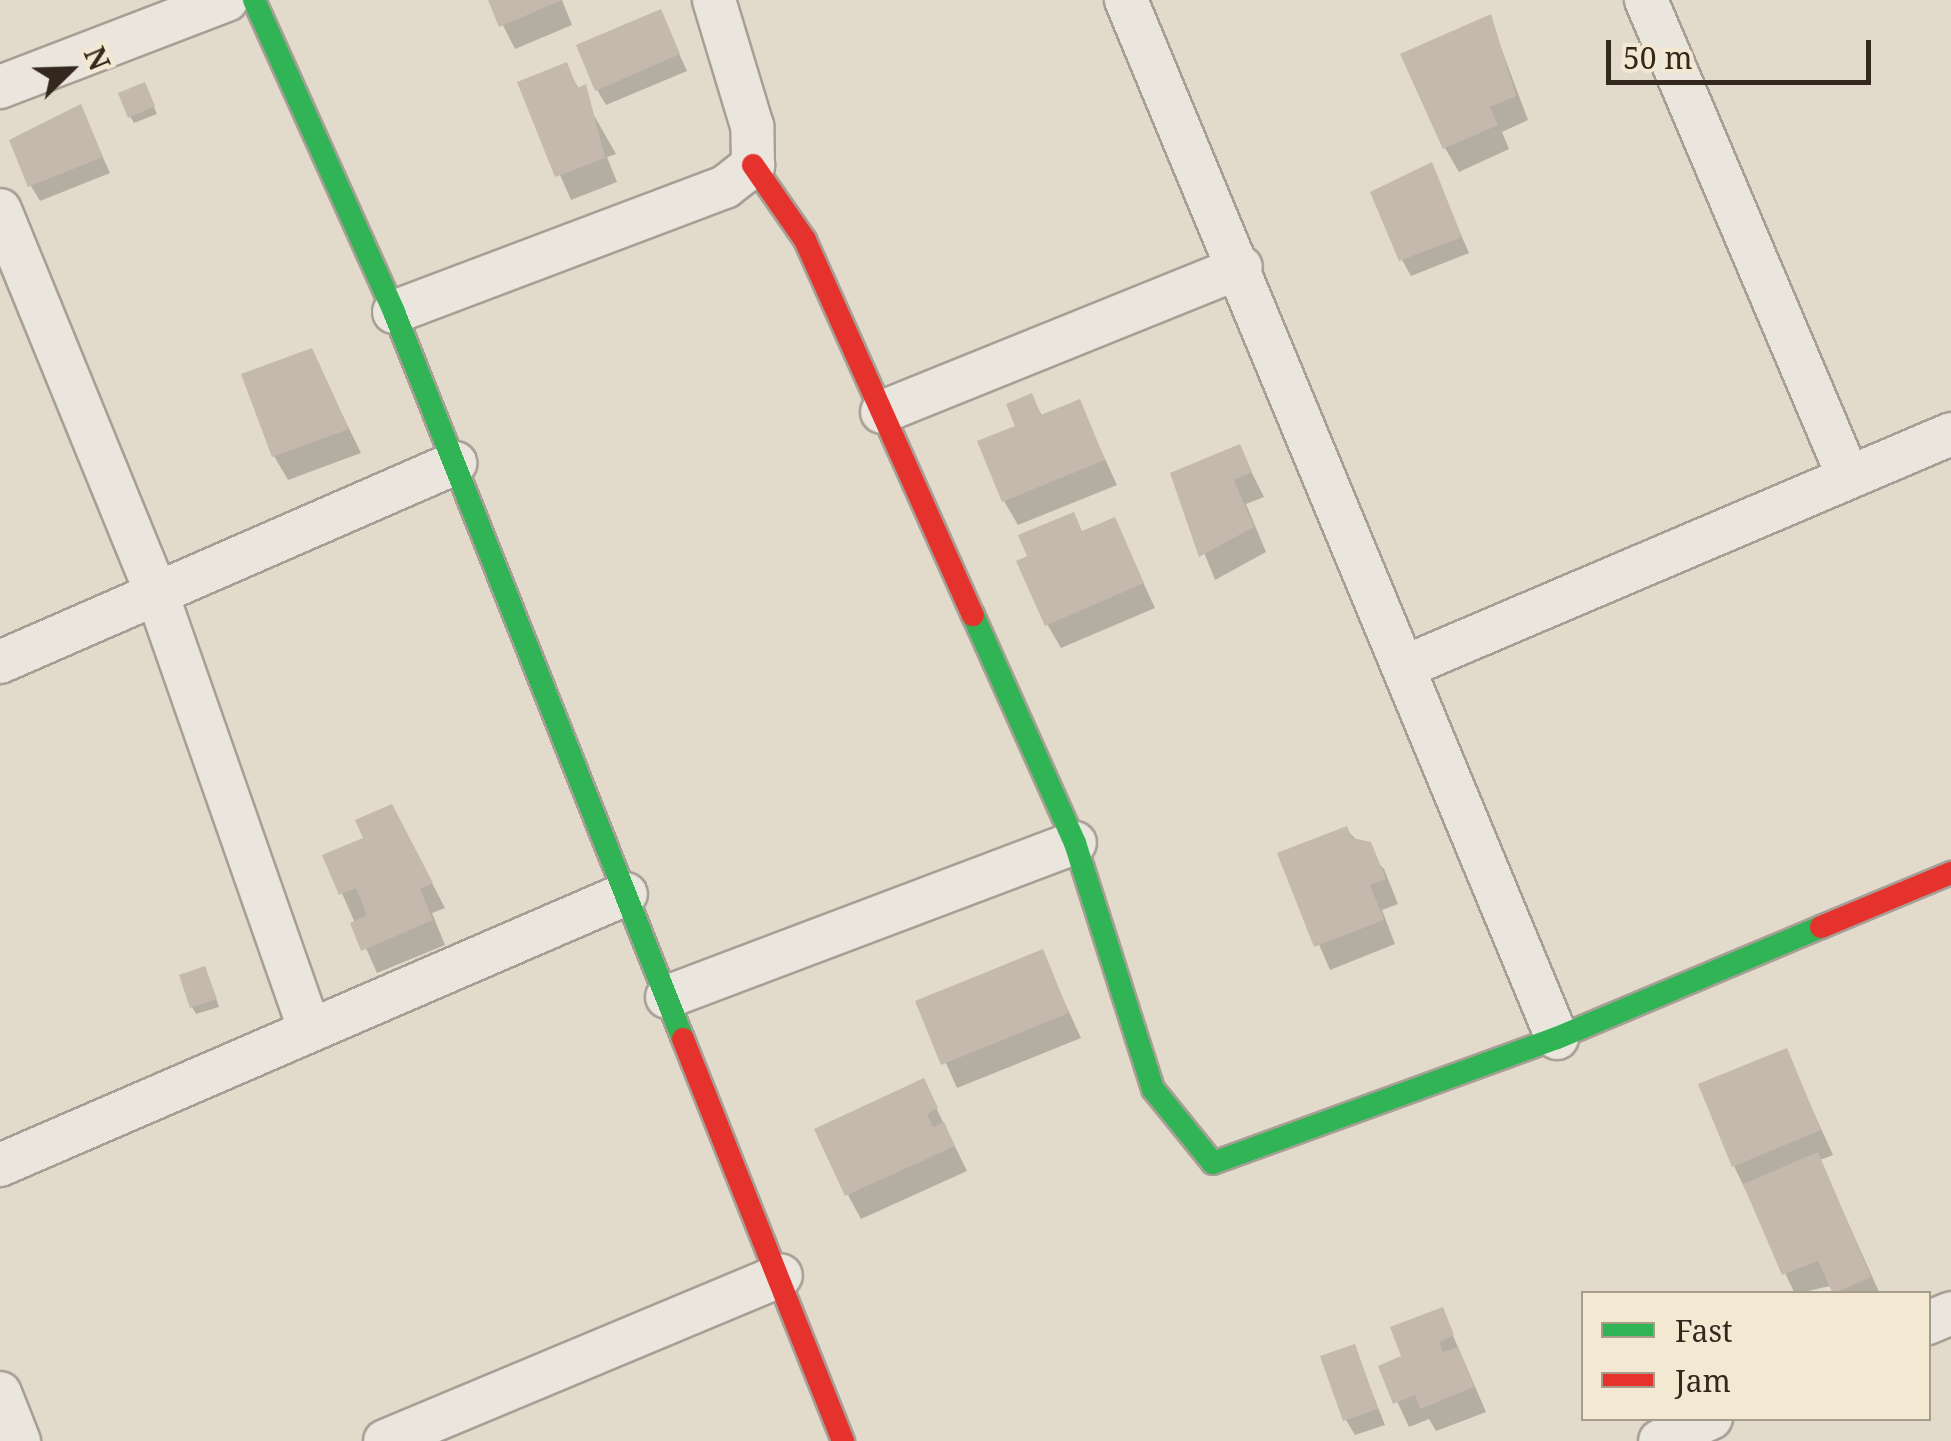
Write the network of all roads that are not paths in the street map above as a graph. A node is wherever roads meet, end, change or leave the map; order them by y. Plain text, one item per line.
1 (227, 0) edge
2 (254, 0) edge
3 (714, 0) edge
4 (1126, 0) edge
5 (1646, 0) edge
6 (0, 86) edge
7 (752, 165) junction
8 (0, 210) edge
9 (1241, 267) junction
10 (394, 312) junction
11 (882, 412) junction
12 (1951, 434) edge
13 (455, 463) junction
14 (1848, 476) junction
15 (157, 594) junction
16 (0, 662) edge
17 (1409, 664) junction
18 (1074, 843) junction
19 (1951, 873) edge
20 (626, 894) junction
21 (667, 998) junction
22 (310, 1030) junction
23 (1557, 1038) junction
24 (0, 1165) edge
25 (781, 1276) junction
26 (0, 1393) edge
27 (1704, 1421) edge
28 (19, 1441) edge
29 (385, 1441) edge
30 (844, 1441) edge
31 (1660, 1441) edge

1 - 6 street
2 - 10 street
3 - 7 street
4 - 9 street
5 - 14 street
7 - 10 street
7 - 11 street
8 - 15 street
9 - 11 street
9 - 17 street
10 - 13 street
11 - 18 street
12 - 14 street
13 - 15 street
13 - 20 street
14 - 17 street
15 - 16 street
15 - 22 street
17 - 23 street
18 - 21 street
18 - 23 street
19 - 23 street
20 - 21 street
20 - 22 street
21 - 25 street
22 - 24 street
25 - 29 street
25 - 30 street
26 - 28 street
27 - 31 street

